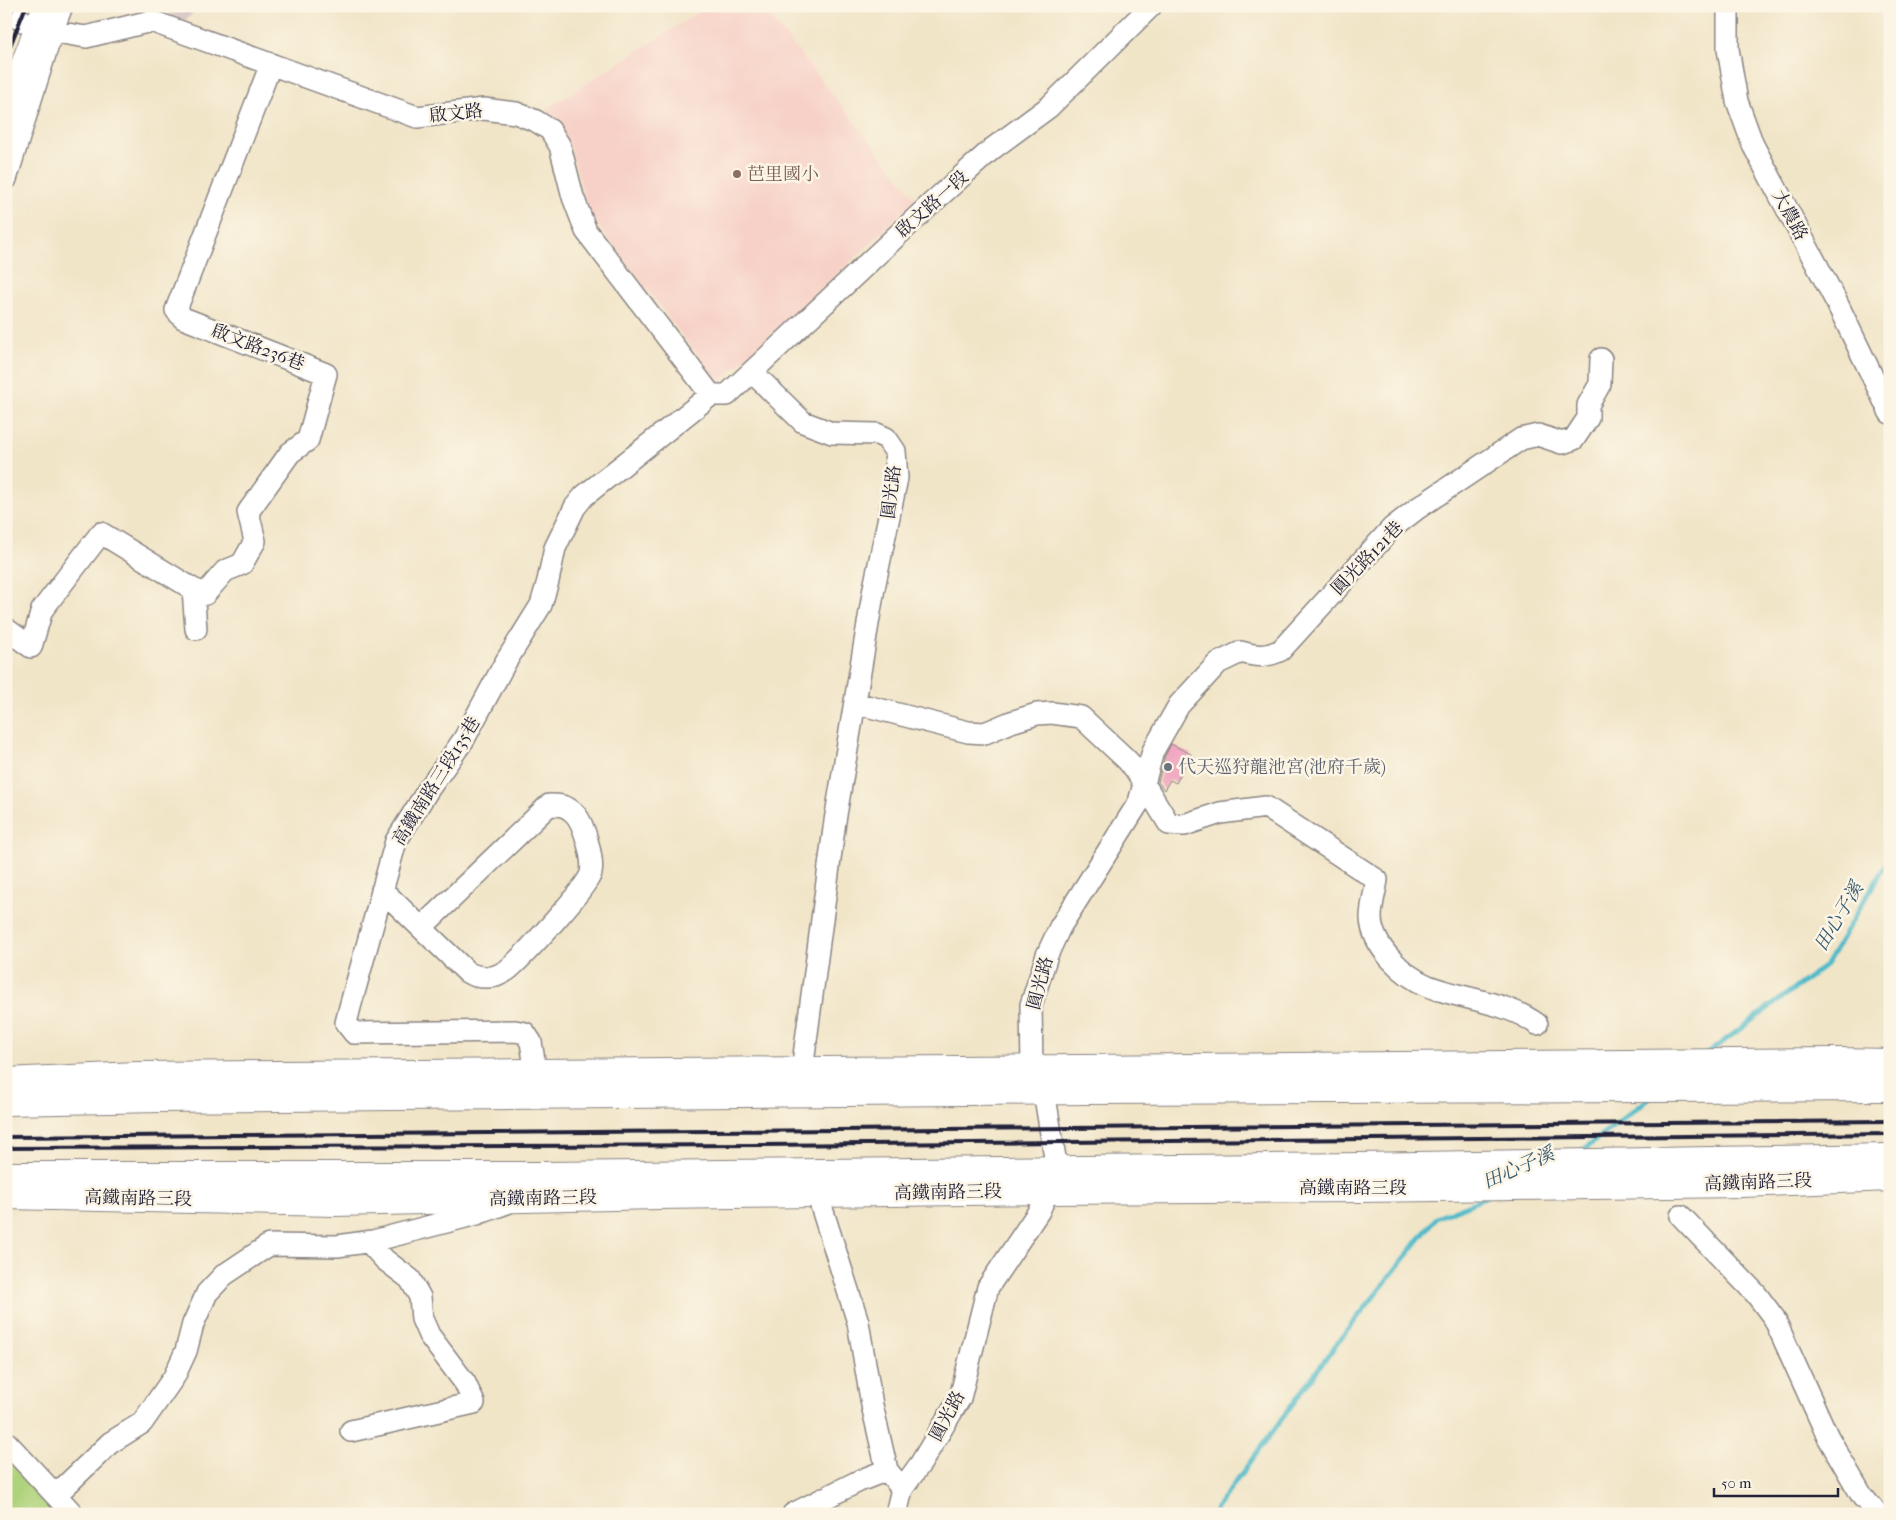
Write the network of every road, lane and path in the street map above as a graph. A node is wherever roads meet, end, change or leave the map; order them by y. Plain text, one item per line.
1 (62, 6) edge
2 (1151, 6) edge
3 (1728, 6) edge
4 (6, 12) edge
5 (46, 22) edge
6 (271, 64) junction
7 (6, 124) edge
8 (6, 179) edge
9 (1601, 359) dead end
10 (752, 372) junction
11 (711, 395) junction
12 (1890, 412) edge
13 (193, 589) junction
14 (6, 629) edge
15 (196, 629) dead end
16 (855, 703) junction
17 (1142, 784) junction
18 (382, 890) junction
19 (422, 928) junction
20 (1537, 1024) dead end
21 (1890, 1063) edge
22 (802, 1071) junction
23 (536, 1073) junction
24 (1842, 1074) junction
25 (1038, 1080) junction
26 (6, 1082) edge
27 (1890, 1086) edge
28 (622, 1094) junction
29 (6, 1101) edge
30 (1890, 1158) edge
31 (1750, 1172) junction
32 (6, 1176) edge
33 (546, 1176) junction
34 (1890, 1176) edge
35 (1053, 1180) junction
36 (817, 1193) junction
37 (6, 1195) edge
38 (658, 1195) junction
39 (519, 1198) junction
40 (1681, 1216) dead end
41 (373, 1241) junction
42 (351, 1431) dead end
43 (6, 1442) edge
44 (887, 1470) junction
45 (902, 1489) junction
46 (56, 1495) junction
47 (73, 1514) edge
48 (793, 1514) edge
49 (896, 1514) edge
50 (1877, 1514) edge

1 - 5 street
2 - 10 street, 啟文路一段
3 - 12 street, 大農路
4 - 5 street, 啟文路
5 - 6 street, 啟文路
5 - 7 main road
5 - 8 street
6 - 11 street, 啟文路
6 - 13 street, 啟文路236巷
9 - 17 street, 圓光路121巷
10 - 11 street, 啟文路一段
10 - 16 street, 圓光路
11 - 18 street, 高鐵南路三段135巷
13 - 14 street
13 - 15 street
16 - 17 street
16 - 22 street, 圓光路
17 - 20 street
17 - 25 street, 圓光路
18 - 19 street
18 - 23 street, 高鐵南路三段135巷
19 - 19 street
21 - 24 main road
22 - 23 main road
22 - 25 main road
23 - 26 main road
23 - 28 main road
24 - 25 main road
24 - 27 main road
25 - 28 main road
25 - 35 street, 圓光路
28 - 29 main road
30 - 31 main road, 高鐵南路三段
31 - 34 main road
31 - 35 main road, 高鐵南路三段
32 - 33 main road, 高鐵南路三段
33 - 35 main road, 高鐵南路三段
33 - 38 main road
35 - 36 main road, 高鐵南路三段
35 - 45 street, 圓光路
36 - 38 main road, 高鐵南路三段
36 - 44 street
37 - 39 main road, 高鐵南路三段
38 - 39 main road, 高鐵南路三段
39 - 41 street
40 - 50 street
41 - 42 street
41 - 46 street
43 - 46 street
44 - 45 street
44 - 48 street
45 - 49 street, 圓光路
46 - 47 street

